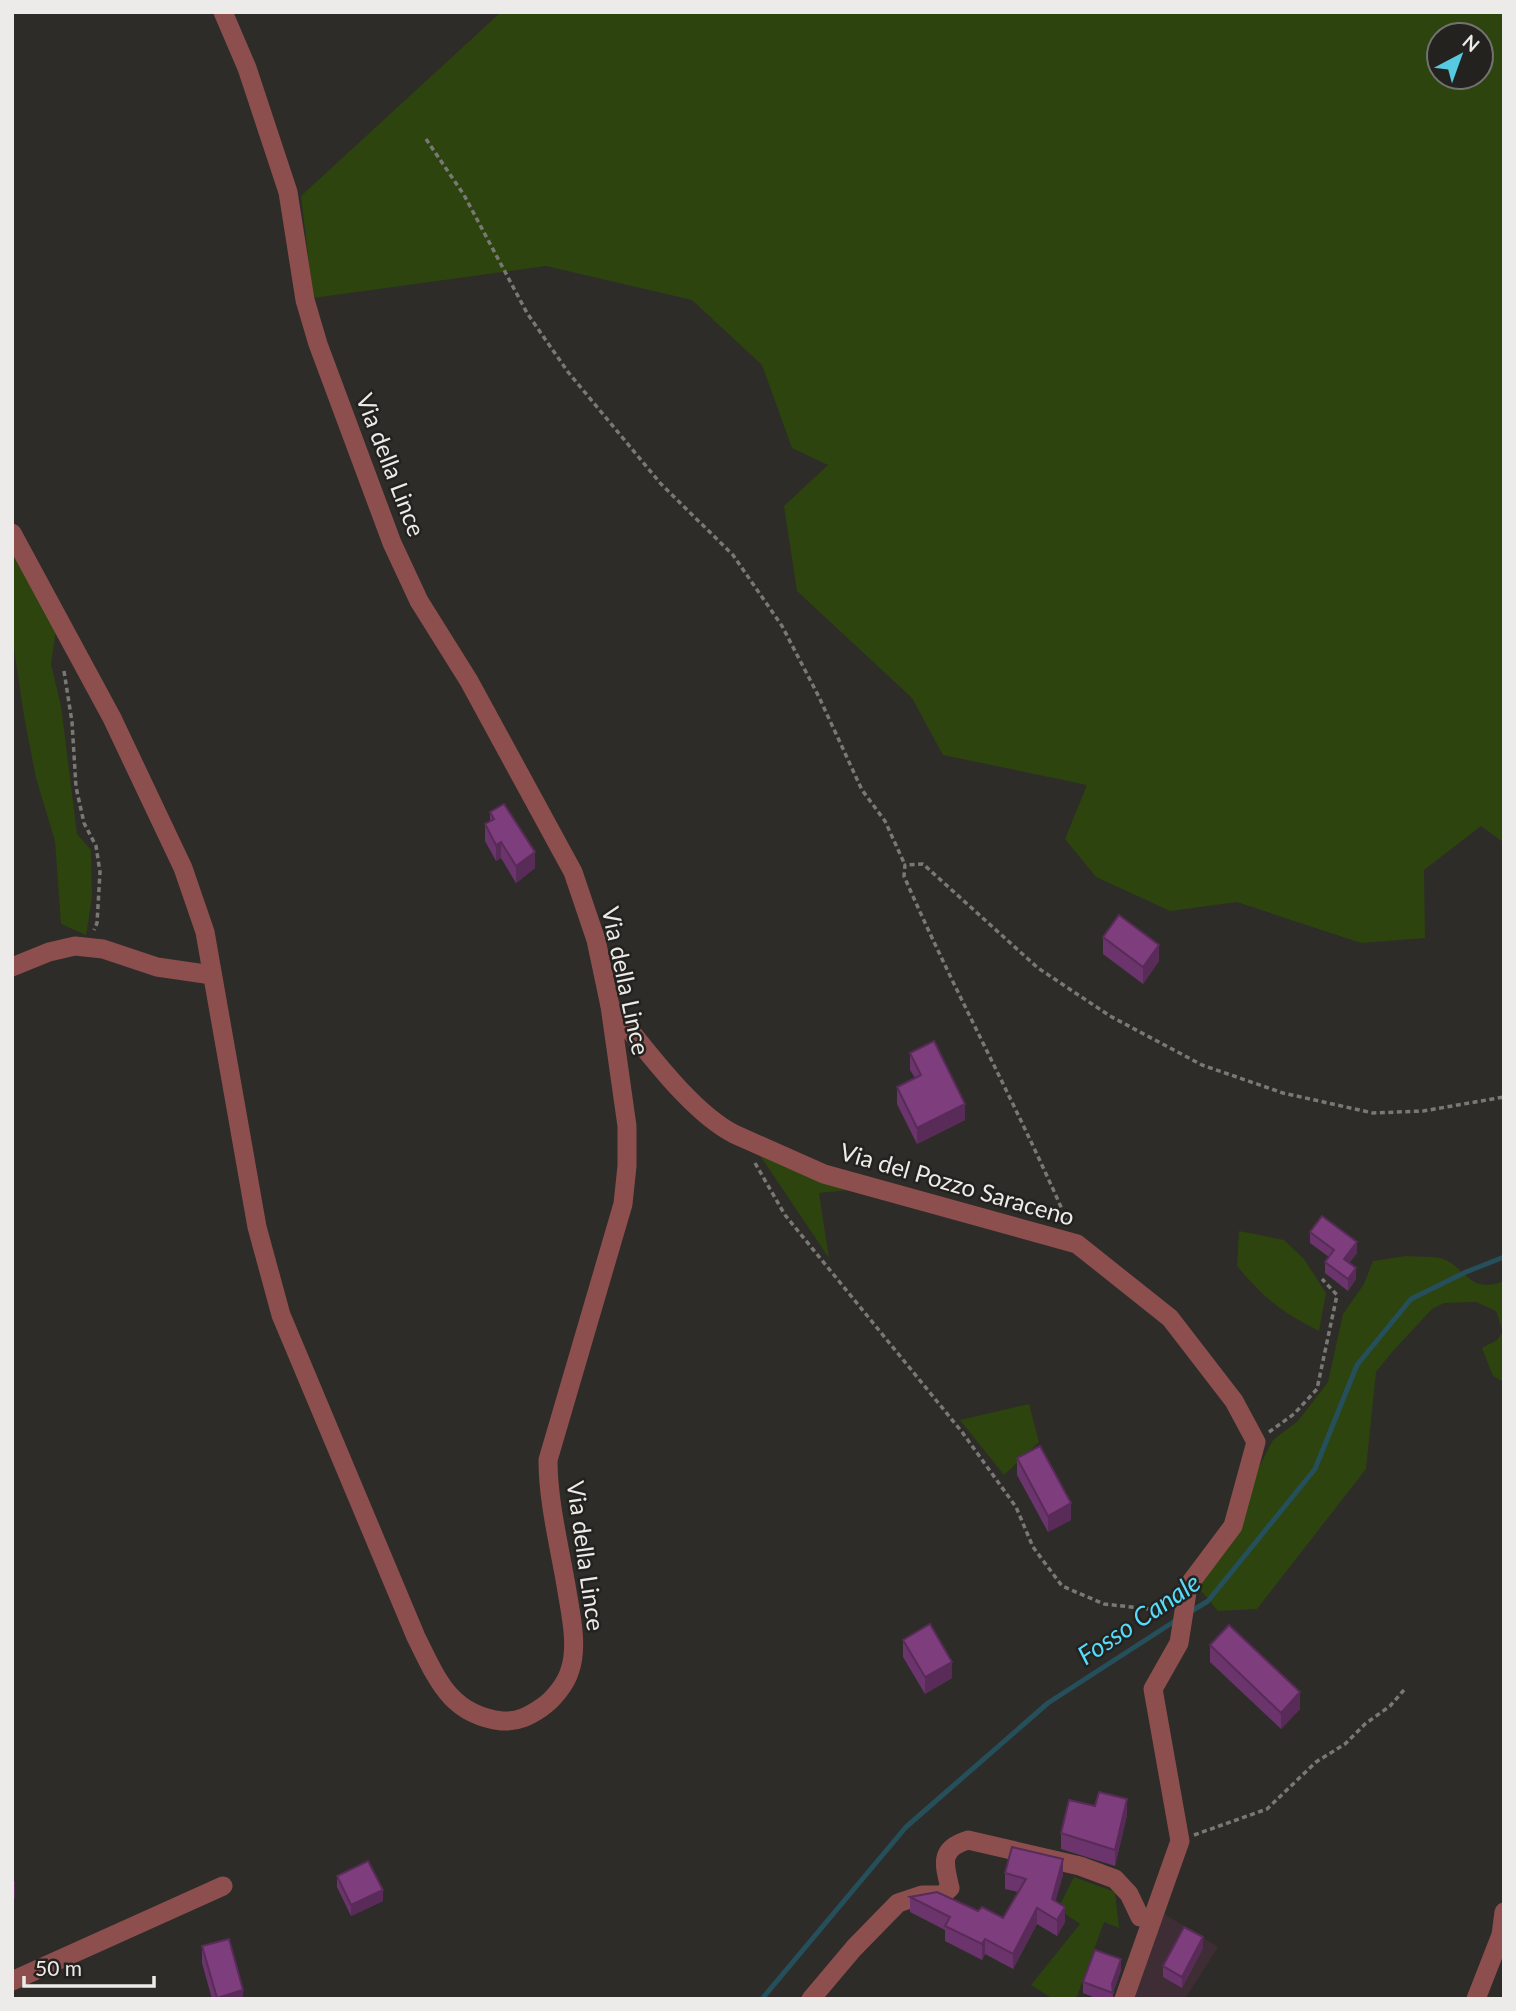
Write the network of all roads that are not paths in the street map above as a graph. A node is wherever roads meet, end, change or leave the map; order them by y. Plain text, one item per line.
1 (223, 12) edge
2 (12, 533) edge
3 (12, 967) edge
4 (212, 975) junction
5 (610, 1006) junction
6 (223, 1886) dead end
7 (1504, 1912) edge
8 (1152, 1919) junction
9 (12, 1981) edge
10 (811, 1999) edge
11 (1124, 1999) edge
12 (1476, 1999) edge

1 - 5 street, Via della Lince
2 - 4 street, Via della Lince
3 - 4 street
4 - 5 street, Via della Lince
5 - 8 street, Via del Pozzo Saraceno
6 - 9 street
7 - 12 street
8 - 10 street
8 - 11 street

